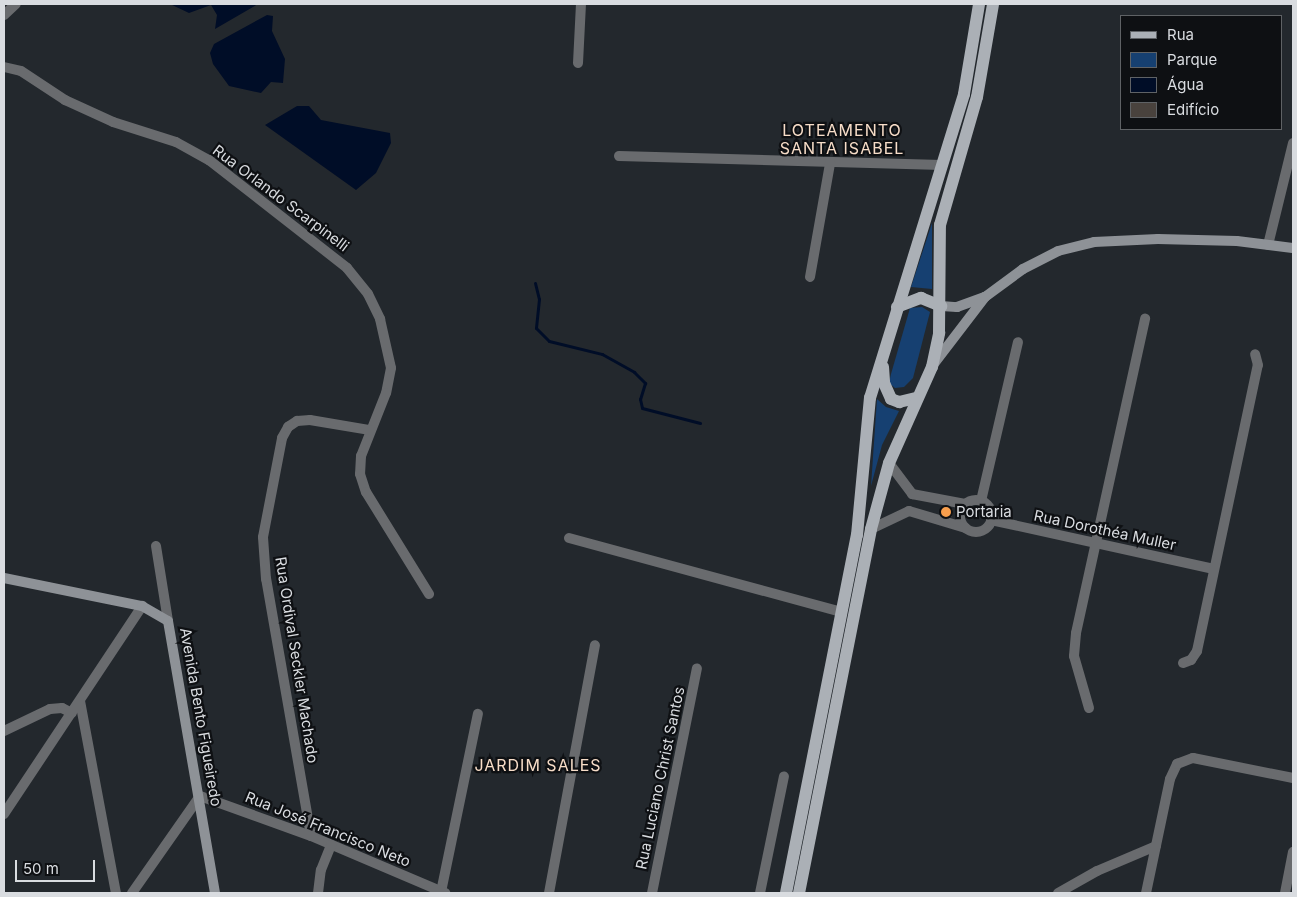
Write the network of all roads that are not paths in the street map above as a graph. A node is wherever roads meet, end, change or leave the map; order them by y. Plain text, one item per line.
1 (16, 4) edge
2 (581, 4) edge
3 (980, 4) edge
4 (994, 4) edge
5 (4, 15) edge
6 (578, 63) dead end
7 (4, 67) edge
8 (1293, 143) edge
9 (619, 156) dead end
10 (830, 163) junction
11 (942, 165) junction
12 (1268, 245) junction
13 (1293, 248) edge
14 (810, 278) dead end
15 (985, 298) junction
16 (941, 306) junction
17 (897, 307) junction
18 (1144, 318) dead end
19 (1018, 342) dead end
20 (1254, 354) dead end
21 (882, 360) junction
22 (932, 367) junction
23 (916, 398) junction
24 (370, 430) junction
25 (889, 463) junction
26 (912, 494) junction
27 (981, 501) junction
28 (965, 504) junction
29 (909, 512) junction
30 (992, 520) junction
31 (966, 528) junction
32 (872, 529) junction
33 (569, 538) dead end
34 (1097, 544) junction
35 (156, 546) dead end
36 (1213, 569) junction
37 (4, 578) edge
38 (428, 594) dead end
39 (142, 606) junction
40 (841, 612) junction
41 (168, 621) junction
42 (595, 645) dead end
43 (1183, 663) dead end
44 (697, 668) dead end
45 (80, 701) junction
46 (1089, 708) dead end
47 (72, 713) junction
48 (478, 714) dead end
49 (4, 731) edge
50 (784, 776) dead end
51 (1293, 778) edge
52 (200, 796) junction
53 (4, 814) edge
54 (311, 836) junction
55 (331, 845) junction
56 (1156, 846) junction
57 (1293, 852) edge
58 (443, 892) edge
59 (116, 893) edge
60 (132, 893) edge
61 (215, 893) edge
62 (318, 893) edge
63 (549, 893) edge
64 (652, 893) edge
65 (760, 893) edge
66 (786, 893) edge
67 (798, 893) edge
68 (1058, 893) edge
69 (1146, 893) edge
70 (1285, 893) edge

1 - 5 street
2 - 6 street
3 - 11 main road
4 - 16 main road
7 - 24 street, Rua Orlando Scarpinelli
8 - 12 street
9 - 10 street
10 - 11 street
10 - 14 street
11 - 17 main road
12 - 13 street
12 - 15 street
15 - 16 street
15 - 22 street
16 - 17 main road
16 - 22 main road
17 - 21 main road
18 - 34 street
19 - 27 street
20 - 36 street
21 - 23 main road
21 - 40 main road
22 - 23 main road
23 - 25 main road
24 - 38 street, Rua Orlando Scarpinelli
24 - 54 street, Rua Ordival Seckler Machado
25 - 26 street
25 - 32 main road
26 - 28 street
26 - 29 street
27 - 28 street
27 - 30 street
28 - 31 street
29 - 31 street
29 - 32 street
30 - 31 street
30 - 34 street, Rua Dorothéa Muller
32 - 67 main road
33 - 40 street
34 - 36 street, Rua Dorothéa Muller
34 - 46 street
35 - 41 street, Avenida Bento Figueiredo
36 - 43 street
37 - 39 street
39 - 41 street
39 - 45 street
40 - 66 main road
41 - 52 street, Avenida Bento Figueiredo
42 - 63 street
44 - 64 street, Rua Luciano Christ Santos
45 - 47 street
45 - 59 street
47 - 49 street
47 - 53 street
48 - 58 street
50 - 65 street
51 - 56 street
52 - 54 street, Rua José Francisco Neto
52 - 60 street
52 - 61 street, Avenida Bento Figueiredo
54 - 55 street, Rua José Francisco Neto
55 - 58 street, Rua José Francisco Neto
55 - 62 street
56 - 68 street
56 - 69 street
57 - 70 street

